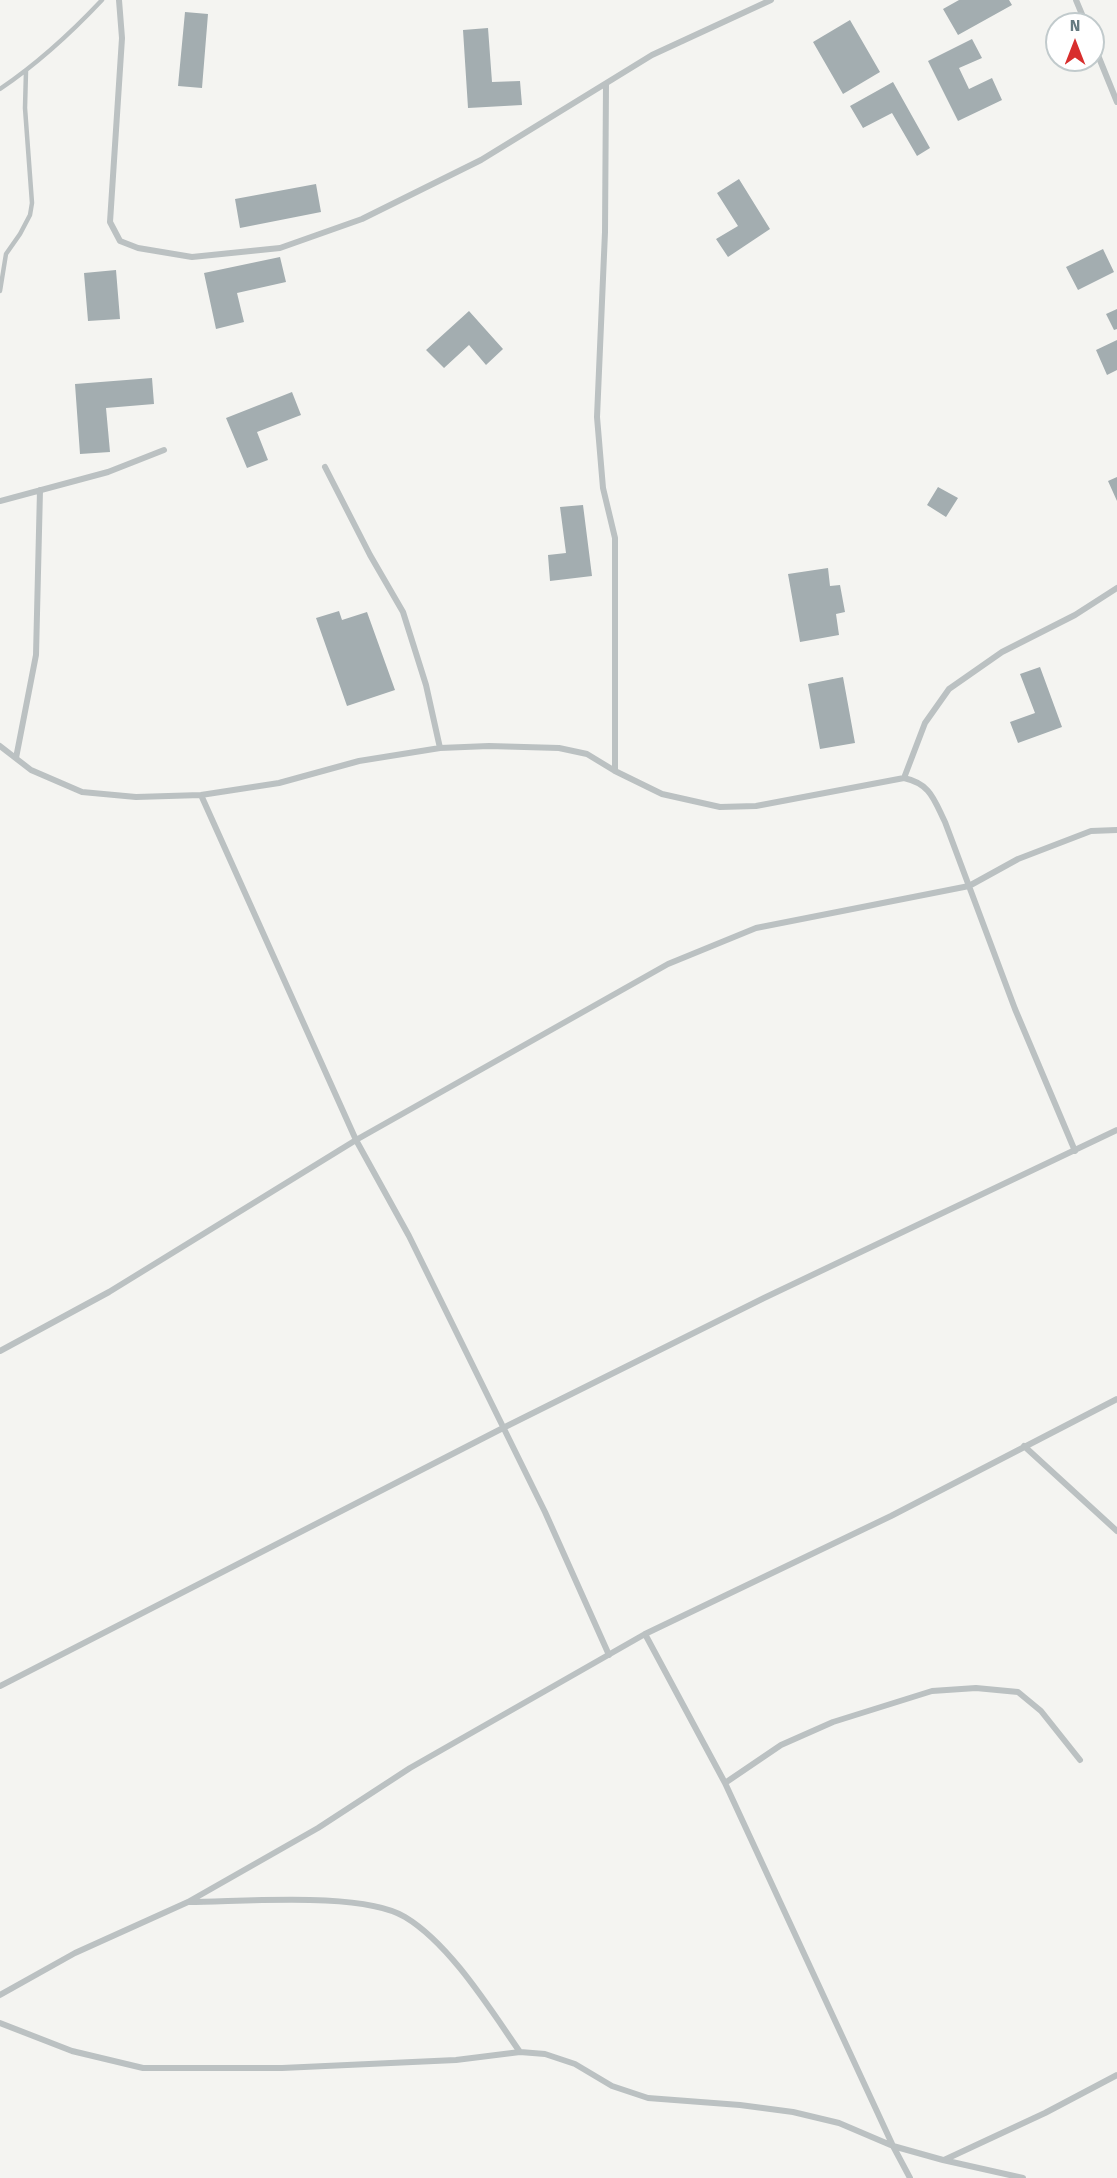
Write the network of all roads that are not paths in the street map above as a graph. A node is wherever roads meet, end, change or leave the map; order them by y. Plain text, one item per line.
1 (102, 0) edge
2 (119, 0) edge
3 (771, 0) edge
4 (26, 71) junction
5 (1105, 72) edge
6 (606, 84) junction
7 (0, 89) edge
8 (1117, 102) edge
9 (0, 291) edge
10 (164, 450) dead end
11 (325, 467) dead end
12 (40, 490) junction
13 (0, 501) edge
14 (1117, 588) edge
15 (0, 746) edge
16 (440, 748) junction
17 (16, 758) junction
18 (615, 771) junction
19 (904, 778) junction
20 (201, 795) junction
21 (1117, 830) edge
22 (969, 886) junction
23 (1117, 1130) edge
24 (356, 1140) junction
25 (1075, 1151) junction
26 (0, 1351) edge
27 (1117, 1399) edge
28 (503, 1428) junction
29 (1024, 1446) junction
30 (1117, 1531) edge
31 (645, 1634) junction
32 (609, 1655) junction
33 (0, 1686) edge
34 (1080, 1760) dead end
35 (725, 1783) junction
36 (188, 1902) junction
37 (0, 1995) edge
38 (0, 2023) edge
39 (520, 2052) junction
40 (1117, 2075) edge
41 (893, 2146) junction
42 (944, 2160) junction
43 (910, 2178) edge
44 (1023, 2178) edge

1 - 4 lane
2 - 6 street
3 - 6 street
4 - 7 lane
4 - 9 lane
5 - 8 street
6 - 18 street
10 - 12 street
11 - 16 street
12 - 13 street
12 - 17 street
14 - 19 street
15 - 17 street
16 - 18 street
16 - 20 street
17 - 20 street
18 - 19 street
19 - 22 street
20 - 24 street
21 - 22 street
22 - 24 street
22 - 25 street
23 - 25 street
24 - 26 street
24 - 28 street
25 - 28 street
27 - 29 street
28 - 32 street
28 - 33 street
29 - 30 street
29 - 31 street
31 - 32 street
31 - 35 street
32 - 36 street
34 - 35 street
35 - 41 street
36 - 37 street
36 - 39 street
38 - 39 street
39 - 41 street
40 - 42 street
41 - 42 street
41 - 43 street
42 - 44 street

